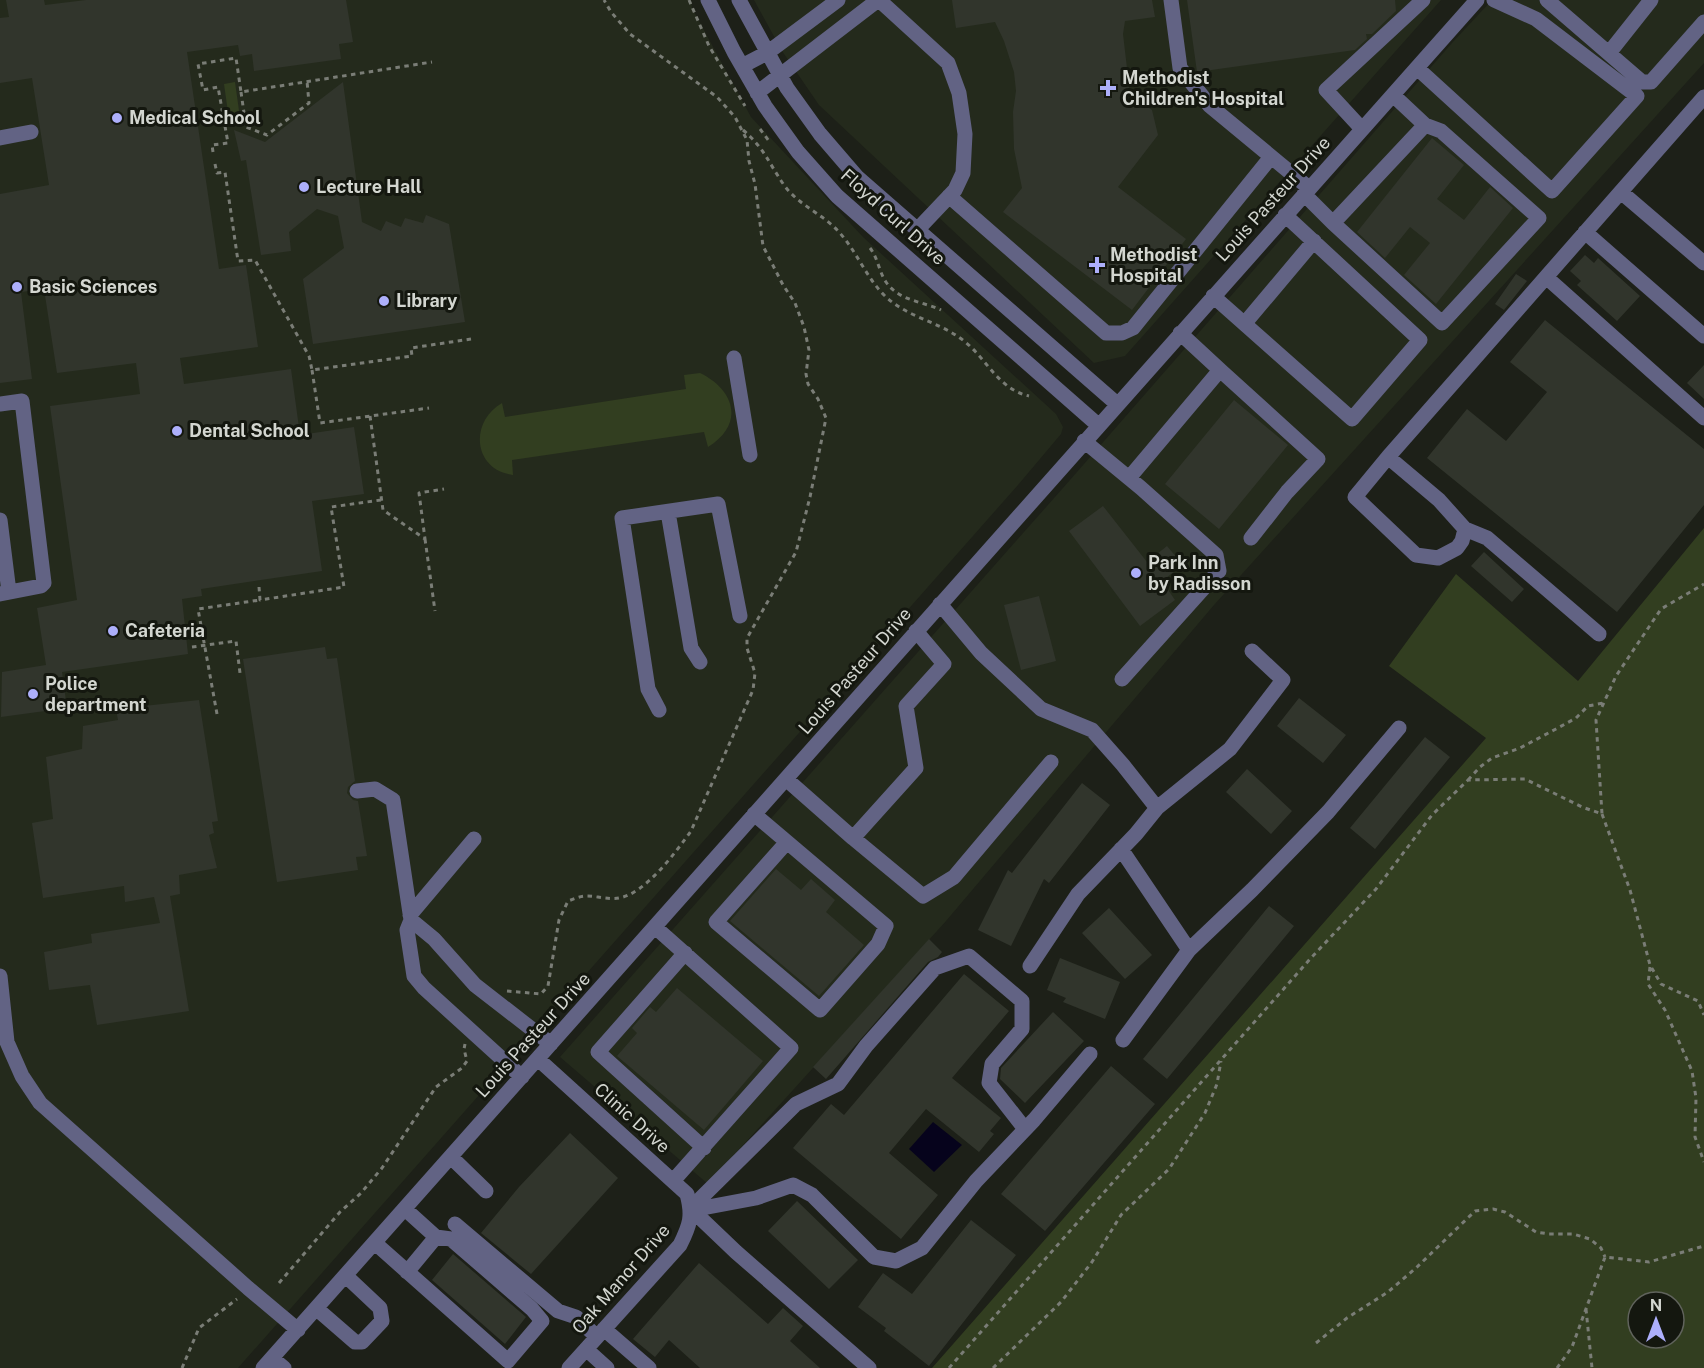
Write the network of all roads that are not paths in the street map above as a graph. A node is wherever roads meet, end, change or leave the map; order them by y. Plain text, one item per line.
1 (708, 0) edge
2 (739, 0) edge
3 (838, 0) edge
4 (878, 0) edge
5 (1171, 0) edge
6 (1423, 0) edge
7 (1477, 0) edge
8 (1494, 0) edge
9 (1547, 0) edge
10 (1651, 0) edge
11 (1704, 22) edge
12 (767, 53) junction
13 (1609, 54) junction
14 (742, 66) junction
15 (1417, 68) junction
16 (780, 76) junction
17 (757, 93) junction
18 (1393, 95) junction
19 (1704, 97) edge
20 (1425, 125) junction
21 (1362, 129) junction
22 (31, 132) dead end
23 (0, 138) edge
24 (1271, 157) junction
25 (1306, 191) junction
26 (1621, 192) junction
27 (949, 196) junction
28 (1285, 215) junction
29 (1333, 223) junction
30 (918, 229) junction
31 (1585, 232) junction
32 (1314, 241) junction
33 (1704, 263) edge
34 (1546, 277) junction
35 (1213, 296) junction
36 (1245, 323) junction
37 (1180, 333) junction
38 (1704, 336) edge
39 (734, 358) dead end
40 (1220, 370) junction
41 (0, 404) edge
42 (1117, 404) junction
43 (1704, 418) edge
44 (1098, 425) junction
45 (1084, 441) junction
46 (750, 455) dead end
47 (1388, 457) junction
48 (1129, 478) junction
49 (668, 512) junction
50 (0, 520) edge
51 (1465, 529) junction
52 (1251, 538) dead end
53 (5, 593) edge
54 (940, 604) junction
55 (740, 616) dead end
56 (916, 631) junction
57 (1599, 634) dead end
58 (1251, 651) dead end
59 (700, 662) dead end
60 (1122, 679) dead end
61 (659, 710) dead end
62 (1399, 728) dead end
63 (1051, 762) dead end
64 (786, 779) junction
65 (357, 791) dead end
66 (1157, 808) junction
67 (754, 814) junction
68 (853, 838) junction
69 (474, 839) dead end
70 (787, 842) junction
71 (1121, 849) junction
72 (410, 918) junction
73 (655, 927) junction
74 (1189, 950) junction
75 (685, 953) junction
76 (1030, 966) dead end
77 (0, 976) edge
78 (1123, 1040) dead end
79 (551, 1044) junction
80 (1090, 1053) dead end
81 (538, 1059) junction
82 (522, 1077) junction
83 (1025, 1129) junction
84 (704, 1148) junction
85 (451, 1157) junction
86 (673, 1181) junction
87 (486, 1191) dead end
88 (405, 1209) junction
89 (692, 1210) junction
90 (455, 1224) dead end
91 (436, 1237) junction
92 (375, 1243) junction
93 (407, 1272) junction
94 (346, 1276) junction
95 (317, 1309) junction
96 (298, 1330) junction
97 (600, 1333) junction
98 (586, 1349) junction
99 (273, 1365) edge
100 (569, 1368) edge
101 (607, 1368) edge
102 (649, 1368) edge
103 (869, 1368) edge

1 - 14 street, Floyd Curl Drive
2 - 12 street, Floyd Curl Drive
3 - 12 street
4 - 16 street
4 - 27 street
5 - 24 street
6 - 21 street
7 - 15 street, Louis Pasteur Drive
8 - 15 street
9 - 13 street
10 - 13 street
11 - 13 street
12 - 14 street
12 - 16 street, Floyd Curl Drive
14 - 17 street, Floyd Curl Drive
15 - 18 street, Louis Pasteur Drive
16 - 17 street
16 - 30 street, Floyd Curl Drive
17 - 44 street, Floyd Curl Drive
18 - 20 street
18 - 21 street, Louis Pasteur Drive
19 - 26 street
20 - 29 street
20 - 29 street
21 - 25 street, Louis Pasteur Drive
22 - 23 street
24 - 25 street
24 - 27 street
25 - 28 street, Louis Pasteur Drive
25 - 29 street
26 - 31 street
26 - 33 street
27 - 30 street
28 - 32 street
28 - 35 street, Louis Pasteur Drive
30 - 42 street, Floyd Curl Drive
31 - 34 street
31 - 38 street
32 - 36 street
32 - 36 street
34 - 43 street
34 - 47 street
35 - 36 street
35 - 37 street, Louis Pasteur Drive
37 - 40 street
37 - 42 street, Louis Pasteur Drive
39 - 46 street
40 - 48 street
40 - 52 street
41 - 53 street
42 - 44 street, Louis Pasteur Drive
44 - 45 street, Louis Pasteur Drive
45 - 48 street
45 - 54 street, Louis Pasteur Drive
47 - 51 street
47 - 51 street
48 - 60 street
49 - 55 street
49 - 59 street
49 - 61 street
50 - 53 street
51 - 57 street
54 - 56 street, Louis Pasteur Drive
54 - 66 street
56 - 64 street, Louis Pasteur Drive
56 - 68 street
58 - 66 street
62 - 74 street
63 - 68 street
64 - 67 street, Louis Pasteur Drive
64 - 68 street
65 - 72 street
66 - 71 street
67 - 70 street
67 - 73 street, Louis Pasteur Drive
69 - 72 street
70 - 70 street
71 - 74 street
71 - 76 street
72 - 79 street
72 - 82 street
73 - 75 street
73 - 79 street, Louis Pasteur Drive
74 - 78 street
75 - 84 street
75 - 84 street
77 - 96 street
79 - 81 street, Louis Pasteur Drive
80 - 83 street
81 - 82 street, Louis Pasteur Drive
81 - 86 street, Clinic Drive
82 - 85 street, Louis Pasteur Drive
83 - 89 street
83 - 89 street
84 - 86 street
85 - 87 street
85 - 88 street, Louis Pasteur Drive
86 - 89 street, Clinic Drive
88 - 91 street
88 - 92 street, Louis Pasteur Drive
89 - 97 street, Oak Manor Drive
89 - 103 street, Clinic Drive
90 - 97 street
91 - 93 street
91 - 93 street
92 - 93 street
92 - 94 street, Louis Pasteur Drive
94 - 95 street, Louis Pasteur Drive
94 - 95 street
95 - 96 street, Louis Pasteur Drive
96 - 99 street, Louis Pasteur Drive
97 - 98 street, Oak Manor Drive
97 - 102 street
98 - 100 street, Oak Manor Drive
98 - 101 street

